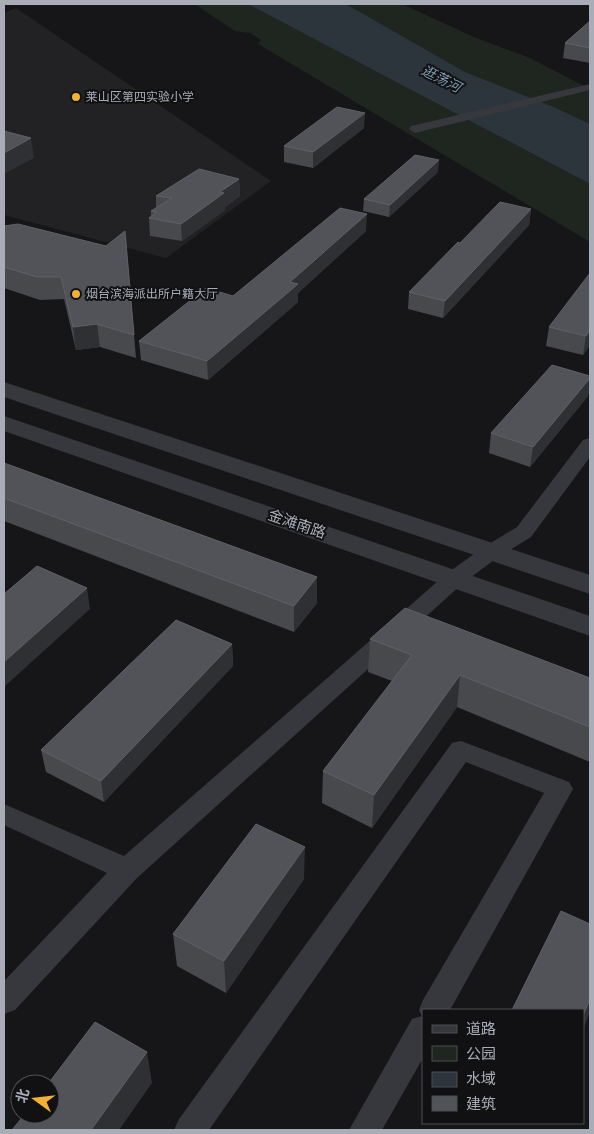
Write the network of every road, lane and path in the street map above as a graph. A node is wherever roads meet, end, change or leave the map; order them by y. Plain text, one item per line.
1 (590, 87) edge
2 (415, 129) dead end
3 (4, 389) edge
4 (4, 422) edge
5 (590, 444) edge
6 (490, 552) junction
7 (454, 579) junction
8 (590, 585) edge
9 (590, 626) edge
10 (4, 814) edge
11 (127, 870) junction
12 (4, 1001) edge
13 (435, 1009) edge
14 (422, 1031) edge
15 (190, 1130) edge
16 (365, 1130) edge

1 - 2 street
3 - 6 street
4 - 7 street, 金滩南路
5 - 6 street
6 - 7 street
6 - 8 street
7 - 9 street, 金滩南路
7 - 11 street
10 - 11 street
11 - 12 street
13 - 15 street
14 - 16 street

